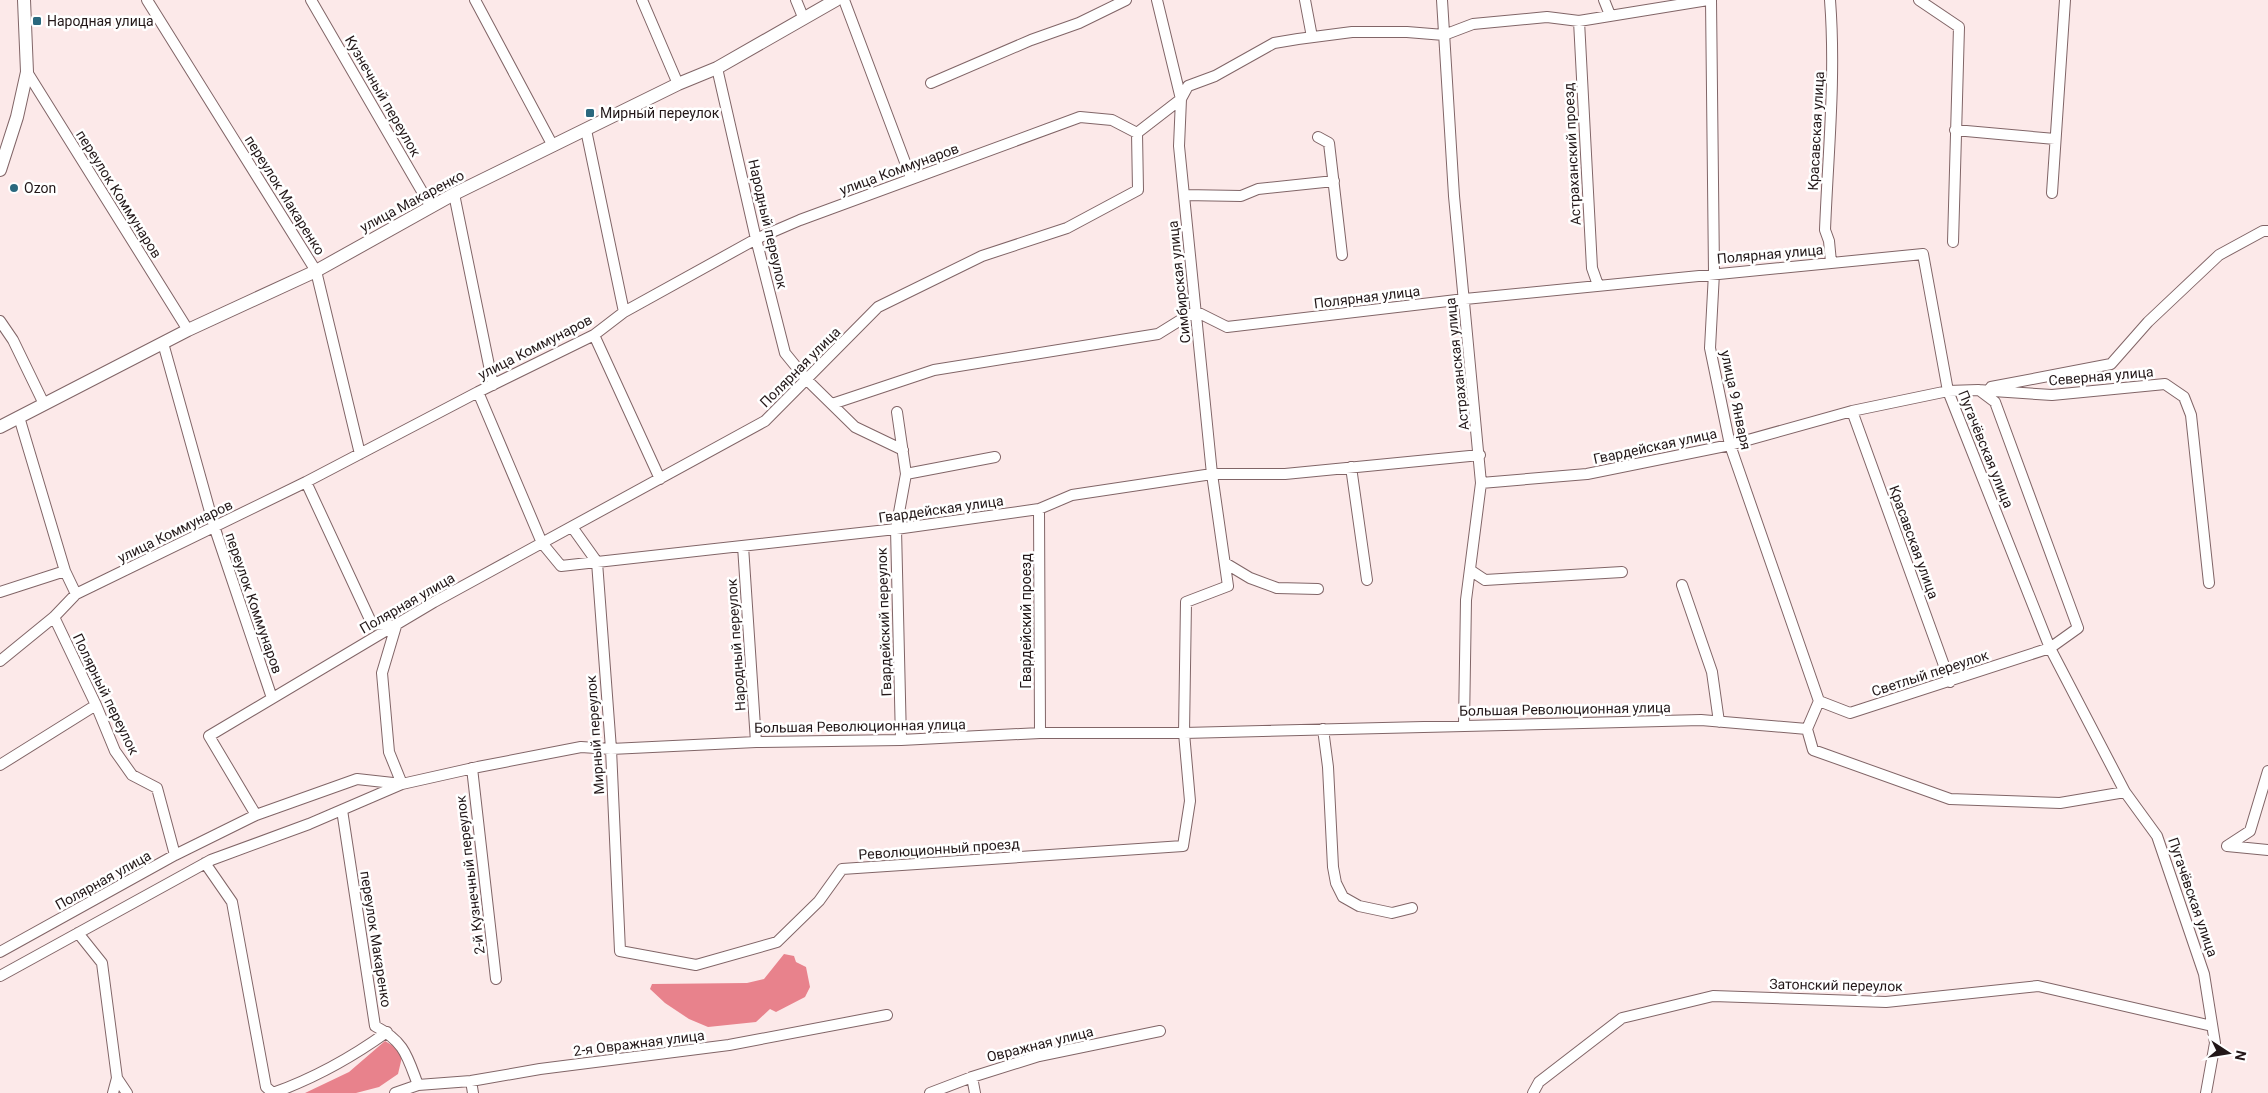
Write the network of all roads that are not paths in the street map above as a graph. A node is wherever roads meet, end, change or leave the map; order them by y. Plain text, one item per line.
1 (24, 0) edge
2 (147, 0) edge
3 (311, 0) edge
4 (474, 0) edge
5 (642, 0) edge
6 (796, 0) edge
7 (836, 0) edge
8 (844, 0) edge
9 (1126, 0) edge
10 (1157, 0) edge
11 (1306, 0) edge
12 (1442, 0) edge
13 (1604, 0) edge
14 (1710, 0) edge
15 (1830, 0) edge
16 (1919, 0) edge
17 (2065, 0) edge
18 (1610, 15) junction
19 (803, 17) junction
20 (1579, 22) junction
21 (1444, 35) junction
22 (1312, 37) junction
23 (717, 68) junction
24 (27, 72) junction
25 (931, 82) dead end
26 (678, 84) junction
27 (1181, 99) junction
28 (586, 130) junction
29 (1955, 130) junction
30 (1137, 133) junction
31 (1318, 137) dead end
32 (2056, 139) junction
33 (554, 146) junction
34 (0, 170) edge
35 (911, 178) junction
36 (1334, 181) junction
37 (2052, 193) dead end
38 (454, 194) junction
39 (1184, 195) junction
40 (431, 206) junction
41 (2268, 231) edge
42 (756, 239) junction
43 (1953, 242) dead end
44 (1923, 254) joint
45 (1342, 255) dead end
46 (1831, 262) junction
47 (316, 271) junction
48 (1714, 273) junction
49 (1598, 285) junction
50 (1465, 299) junction
51 (1196, 311) junction
52 (624, 312) junction
53 (0, 321) edge
54 (188, 330) junction
55 (594, 334) junction
56 (163, 343) junction
57 (806, 380) junction
58 (494, 385) junction
59 (1978, 390) junction
60 (1948, 391) junction
61 (478, 392) junction
62 (44, 404) junction
63 (832, 404) junction
64 (1852, 411) junction
65 (897, 412) dead end
66 (19, 416) junction
67 (0, 427) edge
68 (1730, 444) junction
69 (903, 450) junction
70 (360, 454) junction
71 (1480, 455) junction
72 (995, 457) dead end
73 (1351, 467) junction
74 (906, 474) junction
75 (1212, 474) junction
76 (660, 479) junction
77 (306, 482) junction
78 (1481, 483) junction
79 (1039, 509) junction
80 (214, 526) junction
81 (572, 527) junction
82 (896, 529) junction
83 (542, 542) junction
84 (743, 546) junction
85 (597, 562) junction
86 (1225, 563) junction
87 (1470, 570) junction
88 (65, 571) junction
89 (1622, 572) dead end
90 (1367, 580) dead end
91 (2209, 583) dead end
92 (1682, 585) dead end
93 (1318, 589) dead end
94 (0, 592) edge
95 (76, 594) junction
96 (54, 617) junction
97 (396, 626) junction
98 (2050, 648) junction
99 (0, 661) edge
100 (1950, 682) junction
101 (272, 698) junction
102 (1819, 701) junction
103 (96, 706) junction
104 (1719, 722) junction
105 (1464, 724) junction
106 (1323, 729) junction
107 (1807, 729) junction
108 (1040, 733) junction
109 (1184, 733) junction
110 (901, 740) junction
111 (756, 742) junction
112 (611, 749) junction
113 (0, 765) edge
114 (472, 768) junction
115 (2268, 771) edge
116 (402, 784) junction
117 (2125, 792) junction
118 (342, 810) junction
119 (256, 815) junction
120 (2268, 850) edge
121 (175, 855) junction
122 (206, 863) junction
123 (1412, 908) dead end
124 (78, 934) junction
125 (620, 951) joint
126 (0, 952) edge
127 (0, 976) edge
128 (496, 979) dead end
129 (886, 1015) dead end
130 (2212, 1026) junction
131 (1160, 1031) dead end
132 (387, 1032) junction
133 (972, 1077) junction
134 (117, 1078) junction
135 (471, 1081) junction
136 (418, 1085) junction
137 (113, 1093) edge
138 (127, 1093) edge
139 (395, 1093) edge
140 (473, 1093) edge
141 (930, 1093) edge
142 (975, 1093) edge
143 (1533, 1093) edge
144 (2206, 1093) edge

1 - 24 main road
2 - 47 street, переулок Макаренко
3 - 40 street, Кузнечный переулок
4 - 33 street
5 - 26 street
6 - 19 street
7 - 19 main road, улица Макаренко
8 - 35 street
9 - 25 street
10 - 27 street, Симбирская улица
11 - 22 street
12 - 21 street, Астраханская улица
13 - 18 street
14 - 18 street
14 - 48 street, улица 9 Января
15 - 46 street, Красавская улица
16 - 29 street
17 - 32 street
18 - 20 street
19 - 23 main road, улица Макаренко
20 - 21 street
20 - 49 street, Астраханский проезд
21 - 22 street
21 - 50 street, Астраханская улица
22 - 27 street
23 - 26 main road, улица Макаренко
23 - 42 street, Народный переулок
24 - 34 main road
24 - 54 street, переулок Коммунаров
26 - 28 main road, улица Макаренко
27 - 30 street
27 - 39 street, Симбирская улица
28 - 33 main road, улица Макаренко
28 - 52 street
29 - 32 street
29 - 43 street
30 - 35 street, улица Коммунаров
30 - 57 street, Полярная улица
31 - 36 street
32 - 37 street
33 - 38 main road, улица Макаренко
35 - 42 street, улица Коммунаров
36 - 39 street
36 - 45 street
38 - 40 main road, улица Макаренко
38 - 58 street
39 - 51 street, Симбирская улица
40 - 47 main road, улица Макаренко
41 - 59 street
42 - 52 street, улица Коммунаров
42 - 57 street, Народный переулок
44 - 46 street, Полярная улица
44 - 60 street, Пугачёвская улица
46 - 48 street, Полярная улица
47 - 54 main road, улица Макаренко
47 - 70 street, переулок Макаренко
48 - 49 street, Полярная улица
48 - 68 street, улица 9 Января
49 - 50 street, Полярная улица
50 - 51 street, Полярная улица
50 - 71 street, Астраханская улица
51 - 63 street
51 - 75 street, Симбирская улица
52 - 55 street, улица Коммунаров
53 - 62 street
54 - 56 main road, улица Макаренко
55 - 58 street, улица Коммунаров
55 - 76 street
56 - 62 main road, улица Макаренко
56 - 80 street, переулок Коммунаров
57 - 63 street, Народный переулок
57 - 76 street, Полярная улица
58 - 61 street, улица Коммунаров
59 - 60 street, Гвардейская улица
59 - 91 street, Северная улица
59 - 98 street, Пугачёвская улица
60 - 64 street, Гвардейская улица
60 - 98 street, Пугачёвская улица
61 - 70 street, улица Коммунаров
61 - 83 street
62 - 66 main road, улица Макаренко
63 - 69 street, Народный переулок
64 - 68 street, Гвардейская улица
64 - 100 street, Красавская улица
65 - 69 street, Гвардейский переулок
66 - 67 main road, улица Макаренко
66 - 88 street
68 - 78 street, Гвардейская улица
68 - 102 street, улица 9 Января
69 - 74 street, Гвардейский переулок
70 - 77 street, улица Коммунаров
71 - 73 street, Гвардейская улица
71 - 78 street, Астраханская улица
72 - 74 street
73 - 75 street, Гвардейская улица
73 - 90 street
74 - 82 street, Гвардейский переулок
75 - 79 street, Гвардейская улица
75 - 86 street, Симбирская улица
76 - 81 street, Полярная улица
77 - 80 street, улица Коммунаров
77 - 97 street
78 - 87 street, Астраханская улица
79 - 82 street, Гвардейская улица
79 - 108 street, Гвардейский проезд
80 - 95 street, улица Коммунаров
80 - 101 street, переулок Коммунаров
81 - 83 street, Полярная улица
81 - 85 street
82 - 84 street, Гвардейская улица
82 - 110 street, Гвардейский переулок
83 - 85 street, Гвардейская улица
83 - 97 street, Полярная улица
84 - 85 street, Гвардейская улица
84 - 111 street, Народный переулок
85 - 112 street, Мирный переулок
86 - 93 street
86 - 109 street, Симбирская улица
87 - 89 street
87 - 105 street, Астраханская улица
88 - 94 street
88 - 95 street
92 - 104 street
95 - 96 street, улица Коммунаров
96 - 99 street, улица Коммунаров
96 - 103 street, Полярный переулок
97 - 101 street, Полярная улица
97 - 116 street
98 - 100 street, Светлый переулок
98 - 117 street, Пугачёвская улица
100 - 102 street, Светлый переулок
101 - 119 street, Полярная улица
102 - 107 street
103 - 113 street
103 - 121 street, Полярный переулок
104 - 105 street, Большая Революционная улица
104 - 107 street, Большая Революционная улица
105 - 106 street, Большая Революционная улица
106 - 109 street, Большая Революционная улица
106 - 123 street
107 - 117 street
108 - 109 street, Большая Революционная улица
108 - 110 street, Большая Революционная улица
109 - 125 street, Революционный проезд
110 - 111 street, Большая Революционная улица
111 - 112 street, Большая Революционная улица
112 - 114 street, Большая Революционная улица
112 - 125 street, Мирный переулок
114 - 116 street, Большая Революционная улица
114 - 128 street, 2-й Кузнечный переулок
115 - 120 street
116 - 118 street, Большая Революционная улица
116 - 119 street, Большая Революционная улица
117 - 130 street, Пугачёвская улица
118 - 122 street
118 - 132 street, переулок Макаренко
119 - 121 street, Полярная улица
121 - 126 street, Полярная улица
122 - 124 street
122 - 132 street
124 - 127 street
124 - 134 street
129 - 135 street, 2-я Овражная улица
130 - 143 street, Затонский переулок
130 - 144 street, Пугачёвская улица
131 - 133 street, Овражная улица
132 - 136 street, переулок Макаренко
133 - 141 street, Овражная улица
133 - 142 street
134 - 137 street
134 - 138 street
135 - 136 street, 2-я Овражная улица
135 - 140 street
136 - 139 street, 2-я Овражная улица

